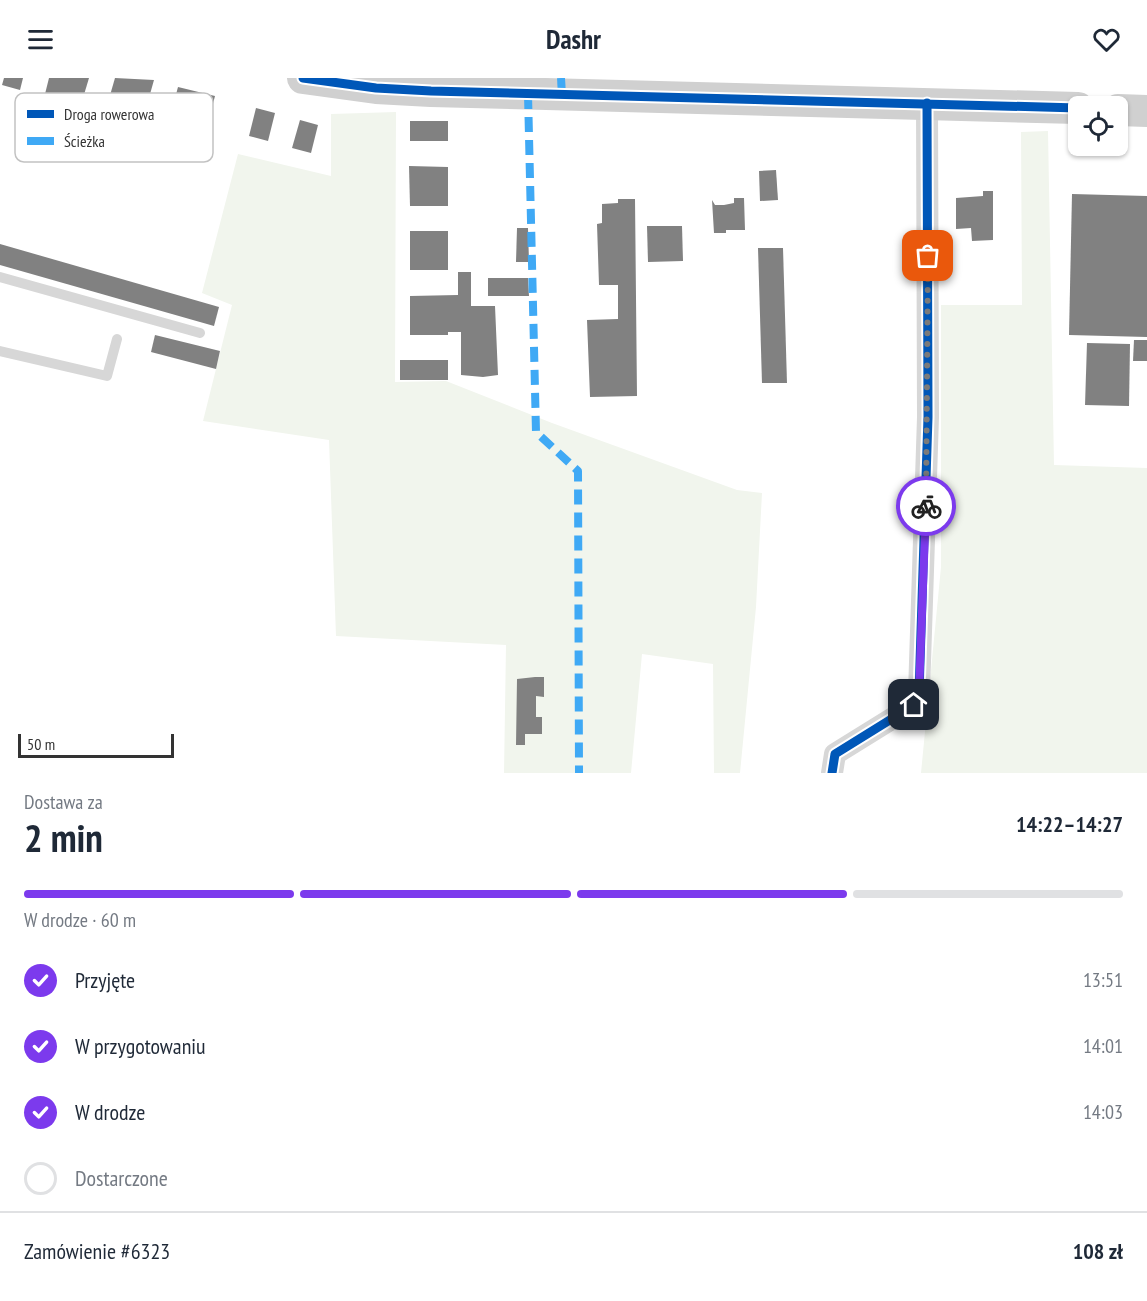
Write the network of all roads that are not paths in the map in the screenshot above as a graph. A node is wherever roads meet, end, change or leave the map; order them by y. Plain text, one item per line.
1 (303, 78) edge
2 (561, 86) edge
3 (927, 103) junction
4 (1068, 108) edge
5 (1128, 110) edge
6 (1147, 111) edge
7 (0, 277) edge
8 (200, 333) dead end
9 (117, 339) dead end
10 (0, 351) edge
11 (832, 773) edge

1 - 2 street
2 - 3 street
3 - 4 street
3 - 11 street
5 - 6 street
7 - 8 lane
9 - 10 lane

